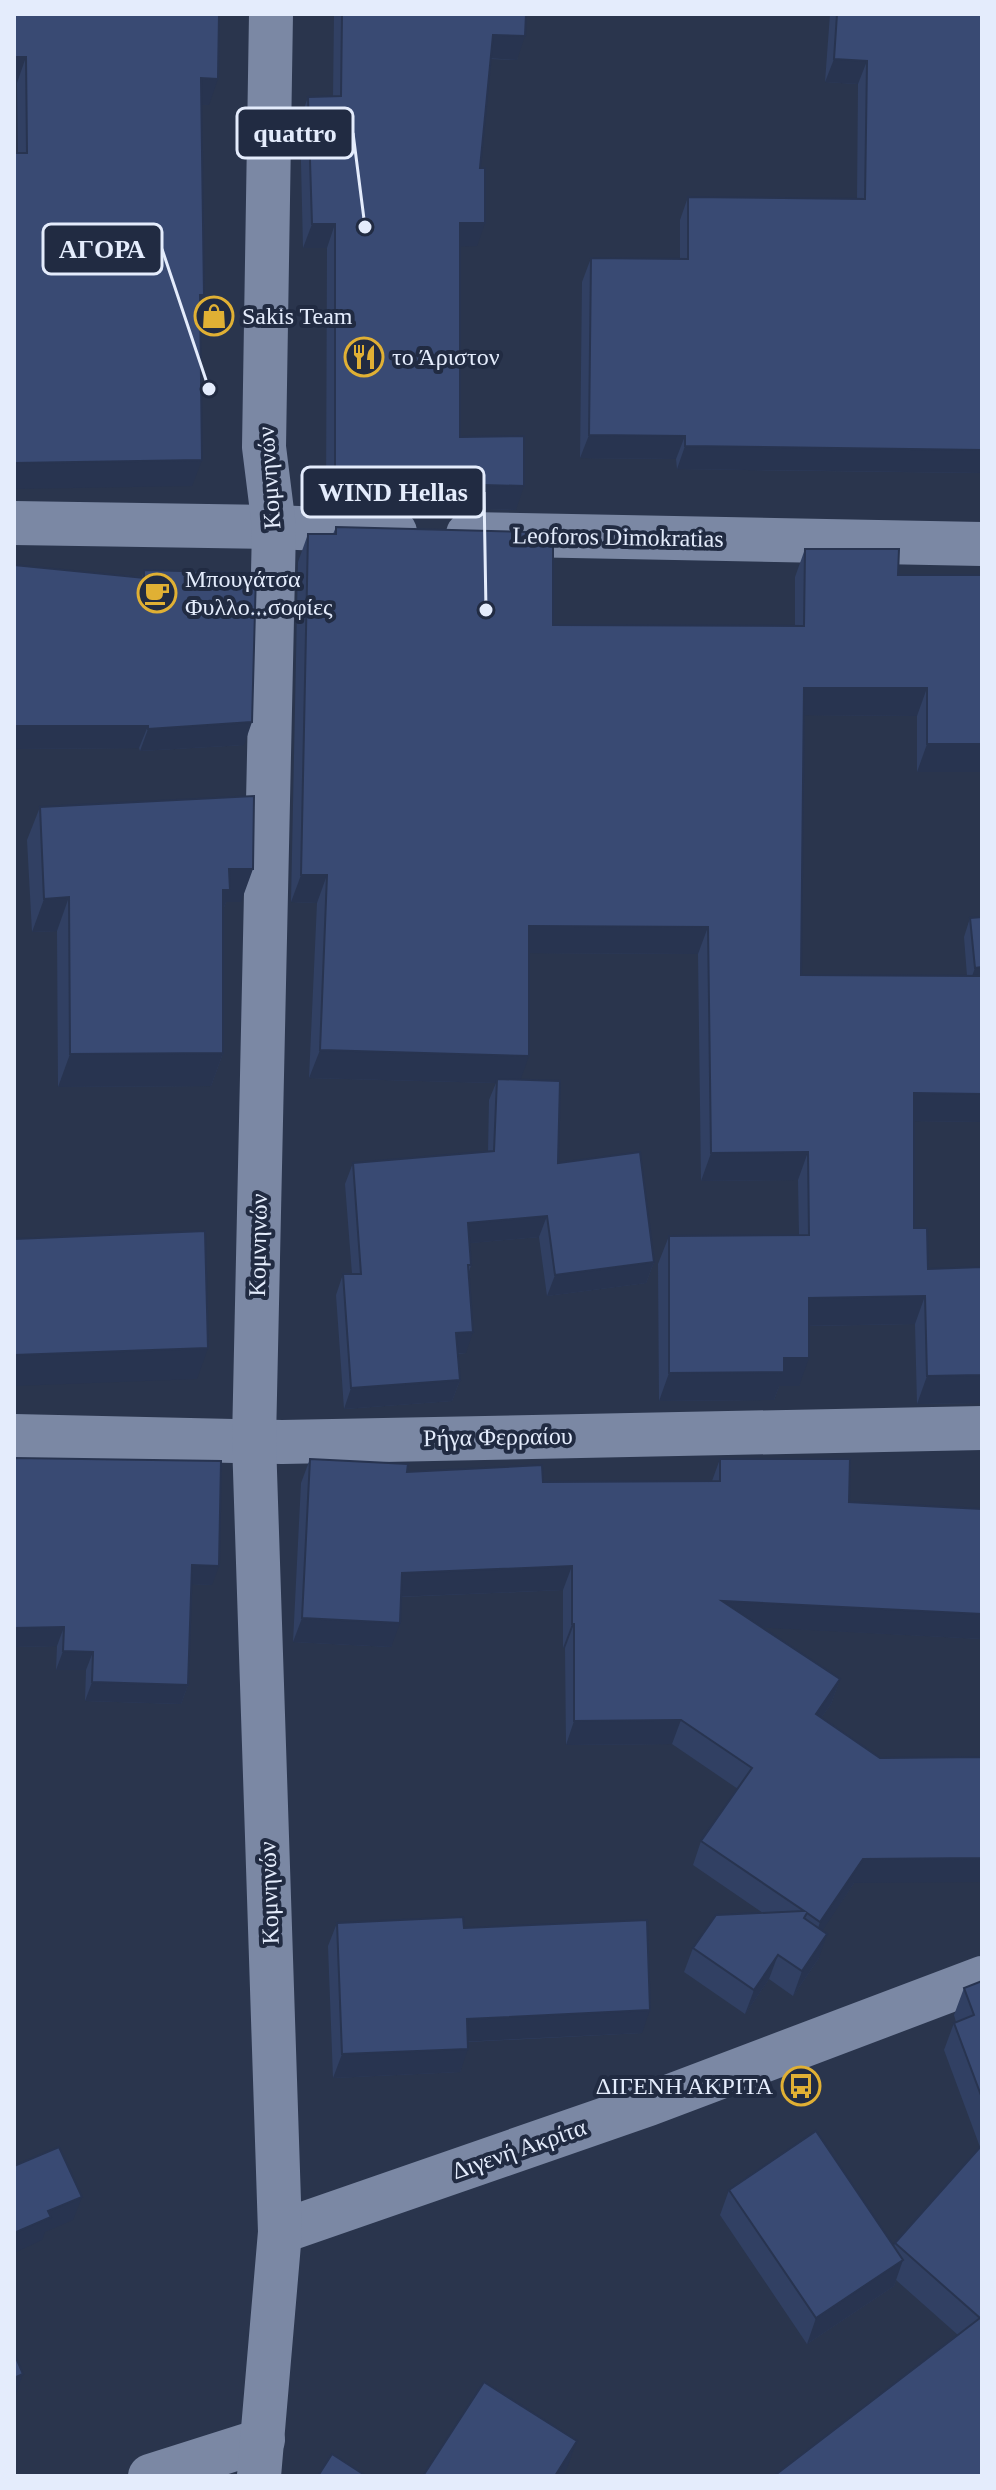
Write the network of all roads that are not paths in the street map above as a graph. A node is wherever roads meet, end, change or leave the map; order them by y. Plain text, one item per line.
1 (271, 14) edge
2 (14, 523) edge
3 (274, 527) junction
4 (982, 544) edge
5 (982, 1428) edge
6 (14, 1436) edge
7 (254, 1441) junction
8 (982, 1978) edge
9 (280, 2232) junction
10 (261, 2458) edge
11 (150, 2476) edge

1 - 3 street, Κομνηνών
2 - 3 street, Leoforos Dimokratias
3 - 4 street, Leoforos Dimokratias
3 - 7 street, Κομνηνών
5 - 7 street, Ρήγα Φερραίου
6 - 7 street, Ρήγα Φερραίου
7 - 9 street, Κομνηνών
8 - 9 street, Διγενή Ακρίτα
9 - 10 street, Κομνηνών
10 - 11 street

